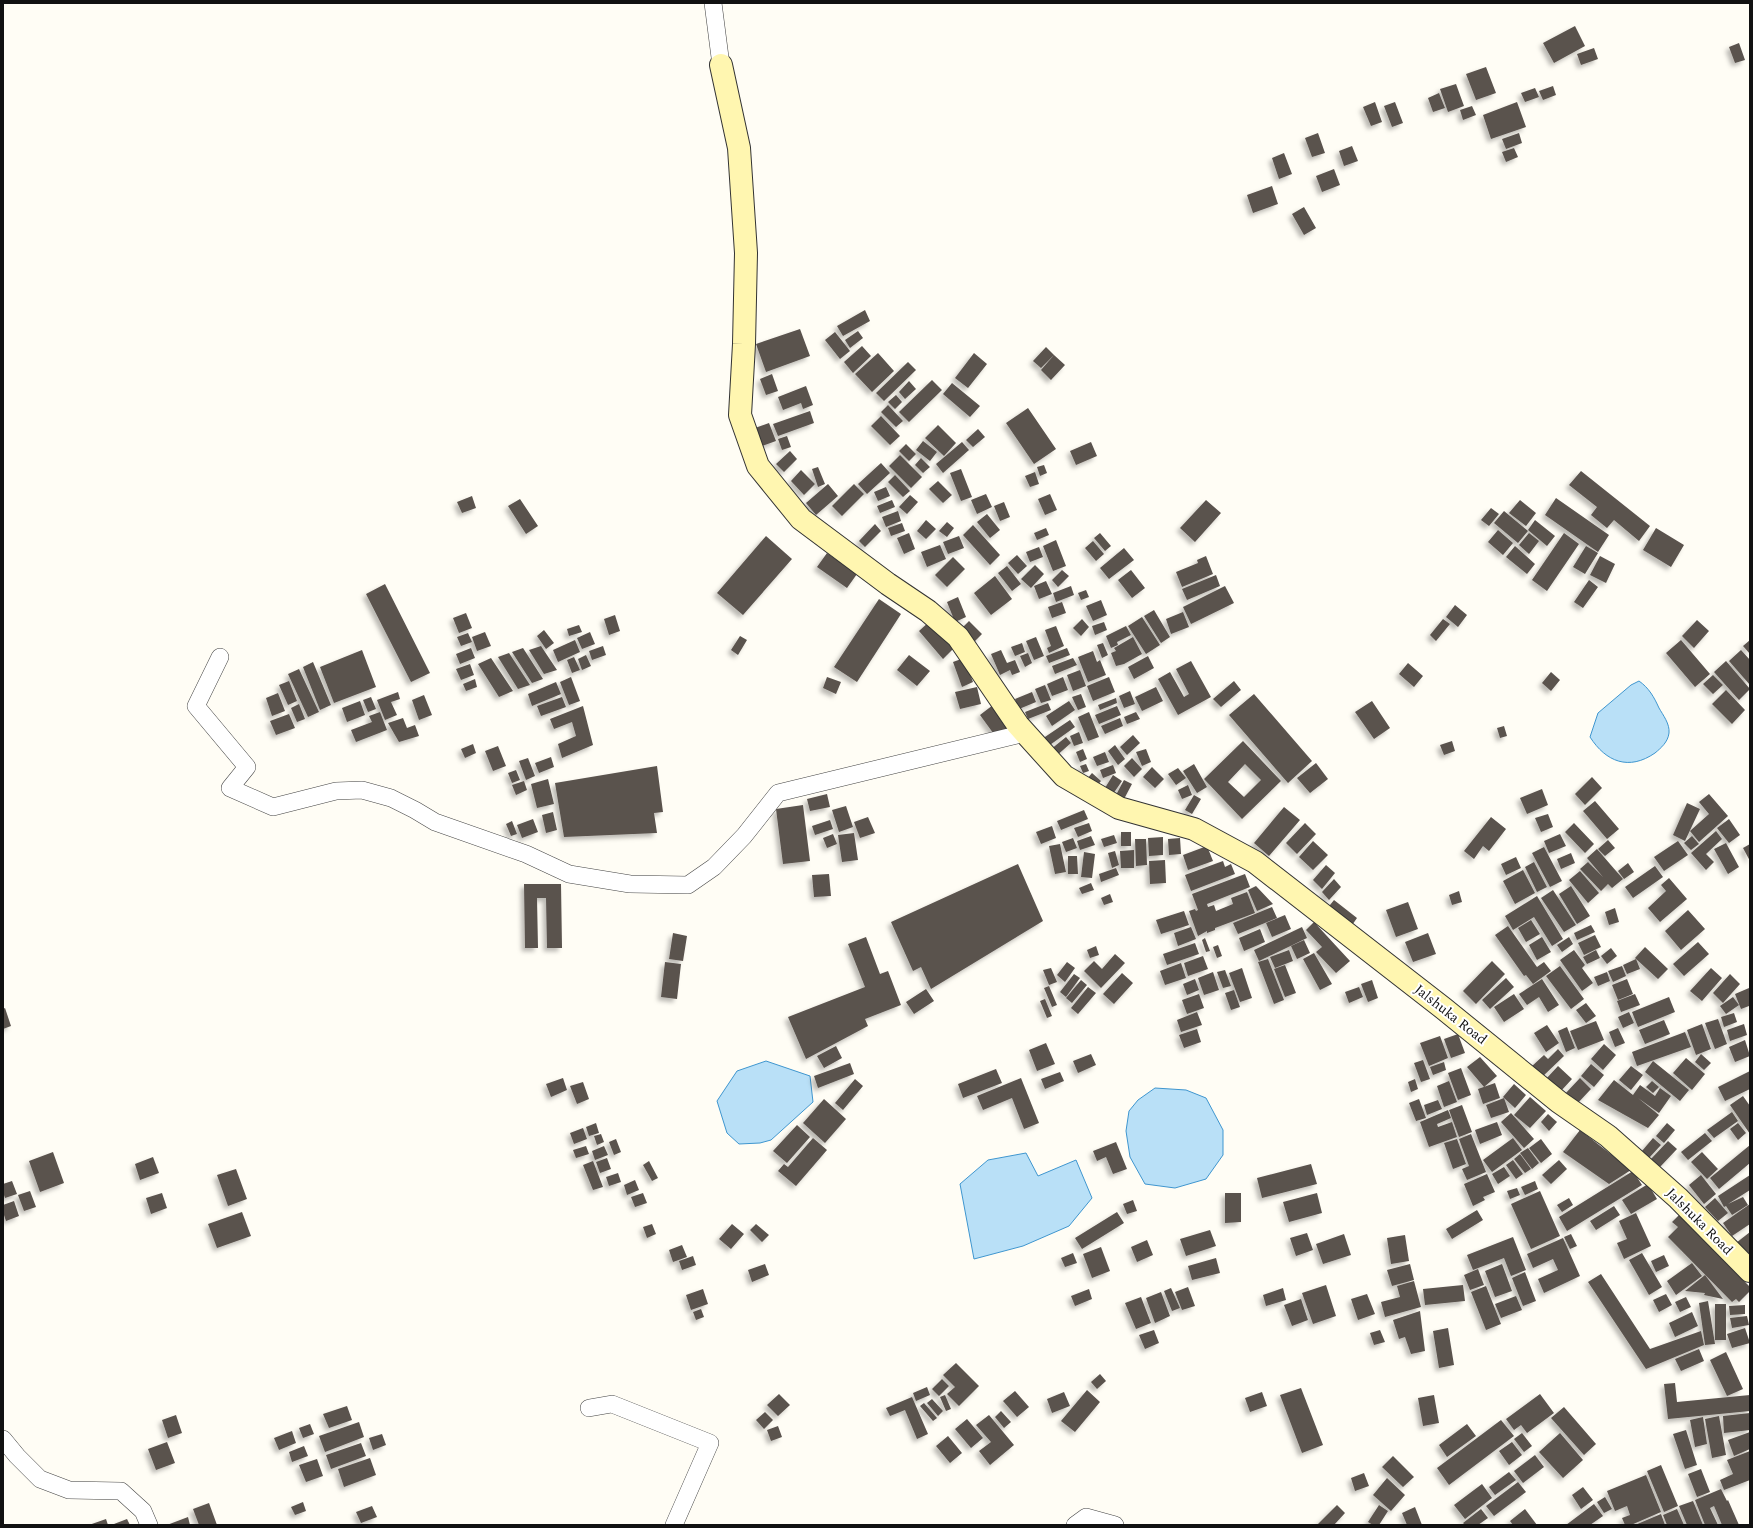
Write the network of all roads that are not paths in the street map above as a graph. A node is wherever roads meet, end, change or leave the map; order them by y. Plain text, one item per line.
1 (713, 3) edge
2 (721, 65) joint
3 (220, 657) dead end
4 (1025, 733) junction
5 (1750, 1271) edge
6 (589, 1408) dead end
7 (3, 1439) edge
8 (148, 1525) edge
9 (674, 1525) edge
10 (1075, 1525) edge
11 (1115, 1525) edge

1 - 2 street
2 - 4 street, Jalshuka Road
3 - 4 street
4 - 5 street, Jalshuka Road
6 - 9 street
7 - 8 street
10 - 11 street

